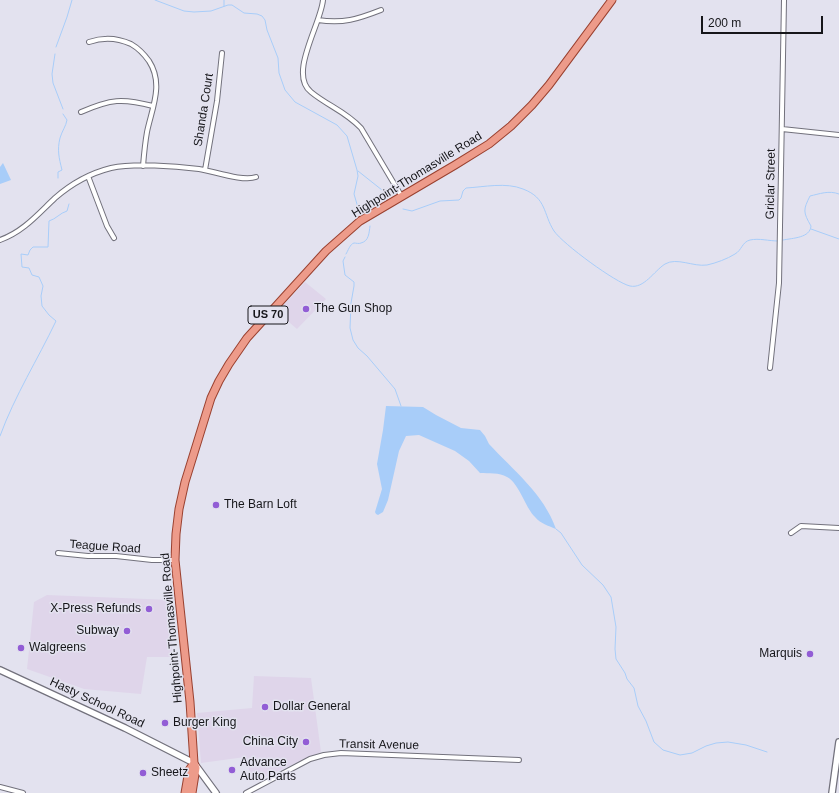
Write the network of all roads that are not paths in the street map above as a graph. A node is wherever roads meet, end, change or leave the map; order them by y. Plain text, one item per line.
1 (323, 0) edge
2 (612, 0) edge
3 (784, 0) edge
4 (381, 10) dead end
5 (318, 20) junction
6 (89, 42) dead end
7 (222, 53) dead end
8 (153, 106) junction
9 (82, 112) dead end
10 (782, 129) junction
11 (839, 135) edge
12 (143, 166) junction
13 (205, 170) junction
14 (88, 176) junction
15 (256, 177) dead end
16 (402, 197) junction
17 (114, 238) dead end
18 (0, 240) edge
19 (770, 368) dead end
20 (839, 528) edge
21 (791, 533) dead end
22 (58, 553) dead end
23 (175, 560) junction
24 (0, 670) edge
25 (839, 742) edge
26 (520, 760) dead end
27 (194, 763) junction
28 (0, 787) edge
29 (23, 793) edge
30 (185, 793) edge
31 (192, 793) edge
32 (216, 793) edge
33 (246, 793) edge
34 (832, 793) edge

1 - 5 street
2 - 16 main road, Highpoint-Thomasville Road / US 70
3 - 10 street, Griclar Street
4 - 5 street
5 - 16 street
6 - 8 street
7 - 13 street, Shanda Court
8 - 9 street
8 - 12 street
10 - 11 street
10 - 19 street, Griclar Street
12 - 13 street
12 - 14 street
13 - 15 street
14 - 17 street
14 - 18 street
16 - 23 main road, Highpoint-Thomasville Road / US 70
20 - 21 street
22 - 23 street, Teague Road
23 - 27 main road, Highpoint-Thomasville Road / US 70
24 - 27 street, Hasty School Road
25 - 34 street
26 - 33 street, Transit Avenue
27 - 30 main road, Highpoint-Thomasville Road / US 70
27 - 31 main road, Highpoint-Thomasville Road / US 70
27 - 32 street, Hasty School Road
28 - 29 street

